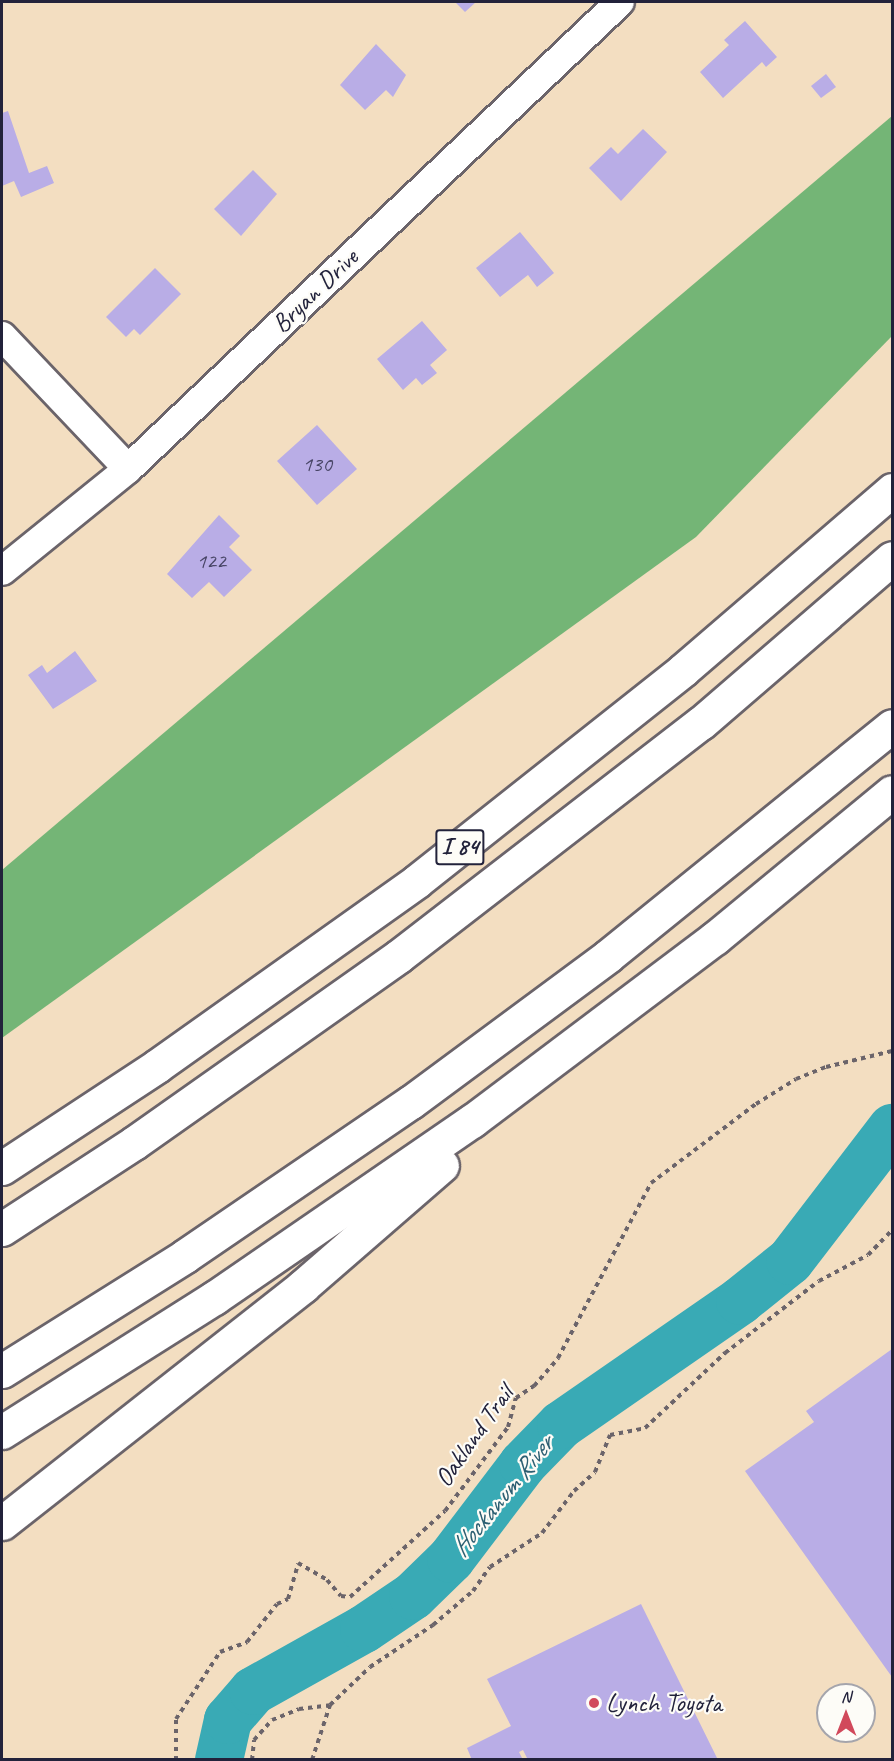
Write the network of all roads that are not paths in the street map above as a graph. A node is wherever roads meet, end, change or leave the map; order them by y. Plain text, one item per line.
1 (620, 2) edge
2 (2, 336) edge
3 (128, 469) junction
4 (892, 490) edge
5 (892, 558) edge
6 (2, 571) edge
7 (892, 726) edge
8 (892, 792) edge
9 (624, 1008) junction
10 (2, 1168) edge
11 (2, 1229) edge
12 (2, 1371) edge
13 (2, 1432) edge
14 (2, 1523) edge

1 - 3 street, Bryan Drive
2 - 3 street
3 - 6 street, Bryan Drive
4 - 10 highway, I 84
5 - 11 highway
7 - 12 highway
8 - 9 highway
9 - 13 highway
9 - 14 highway

